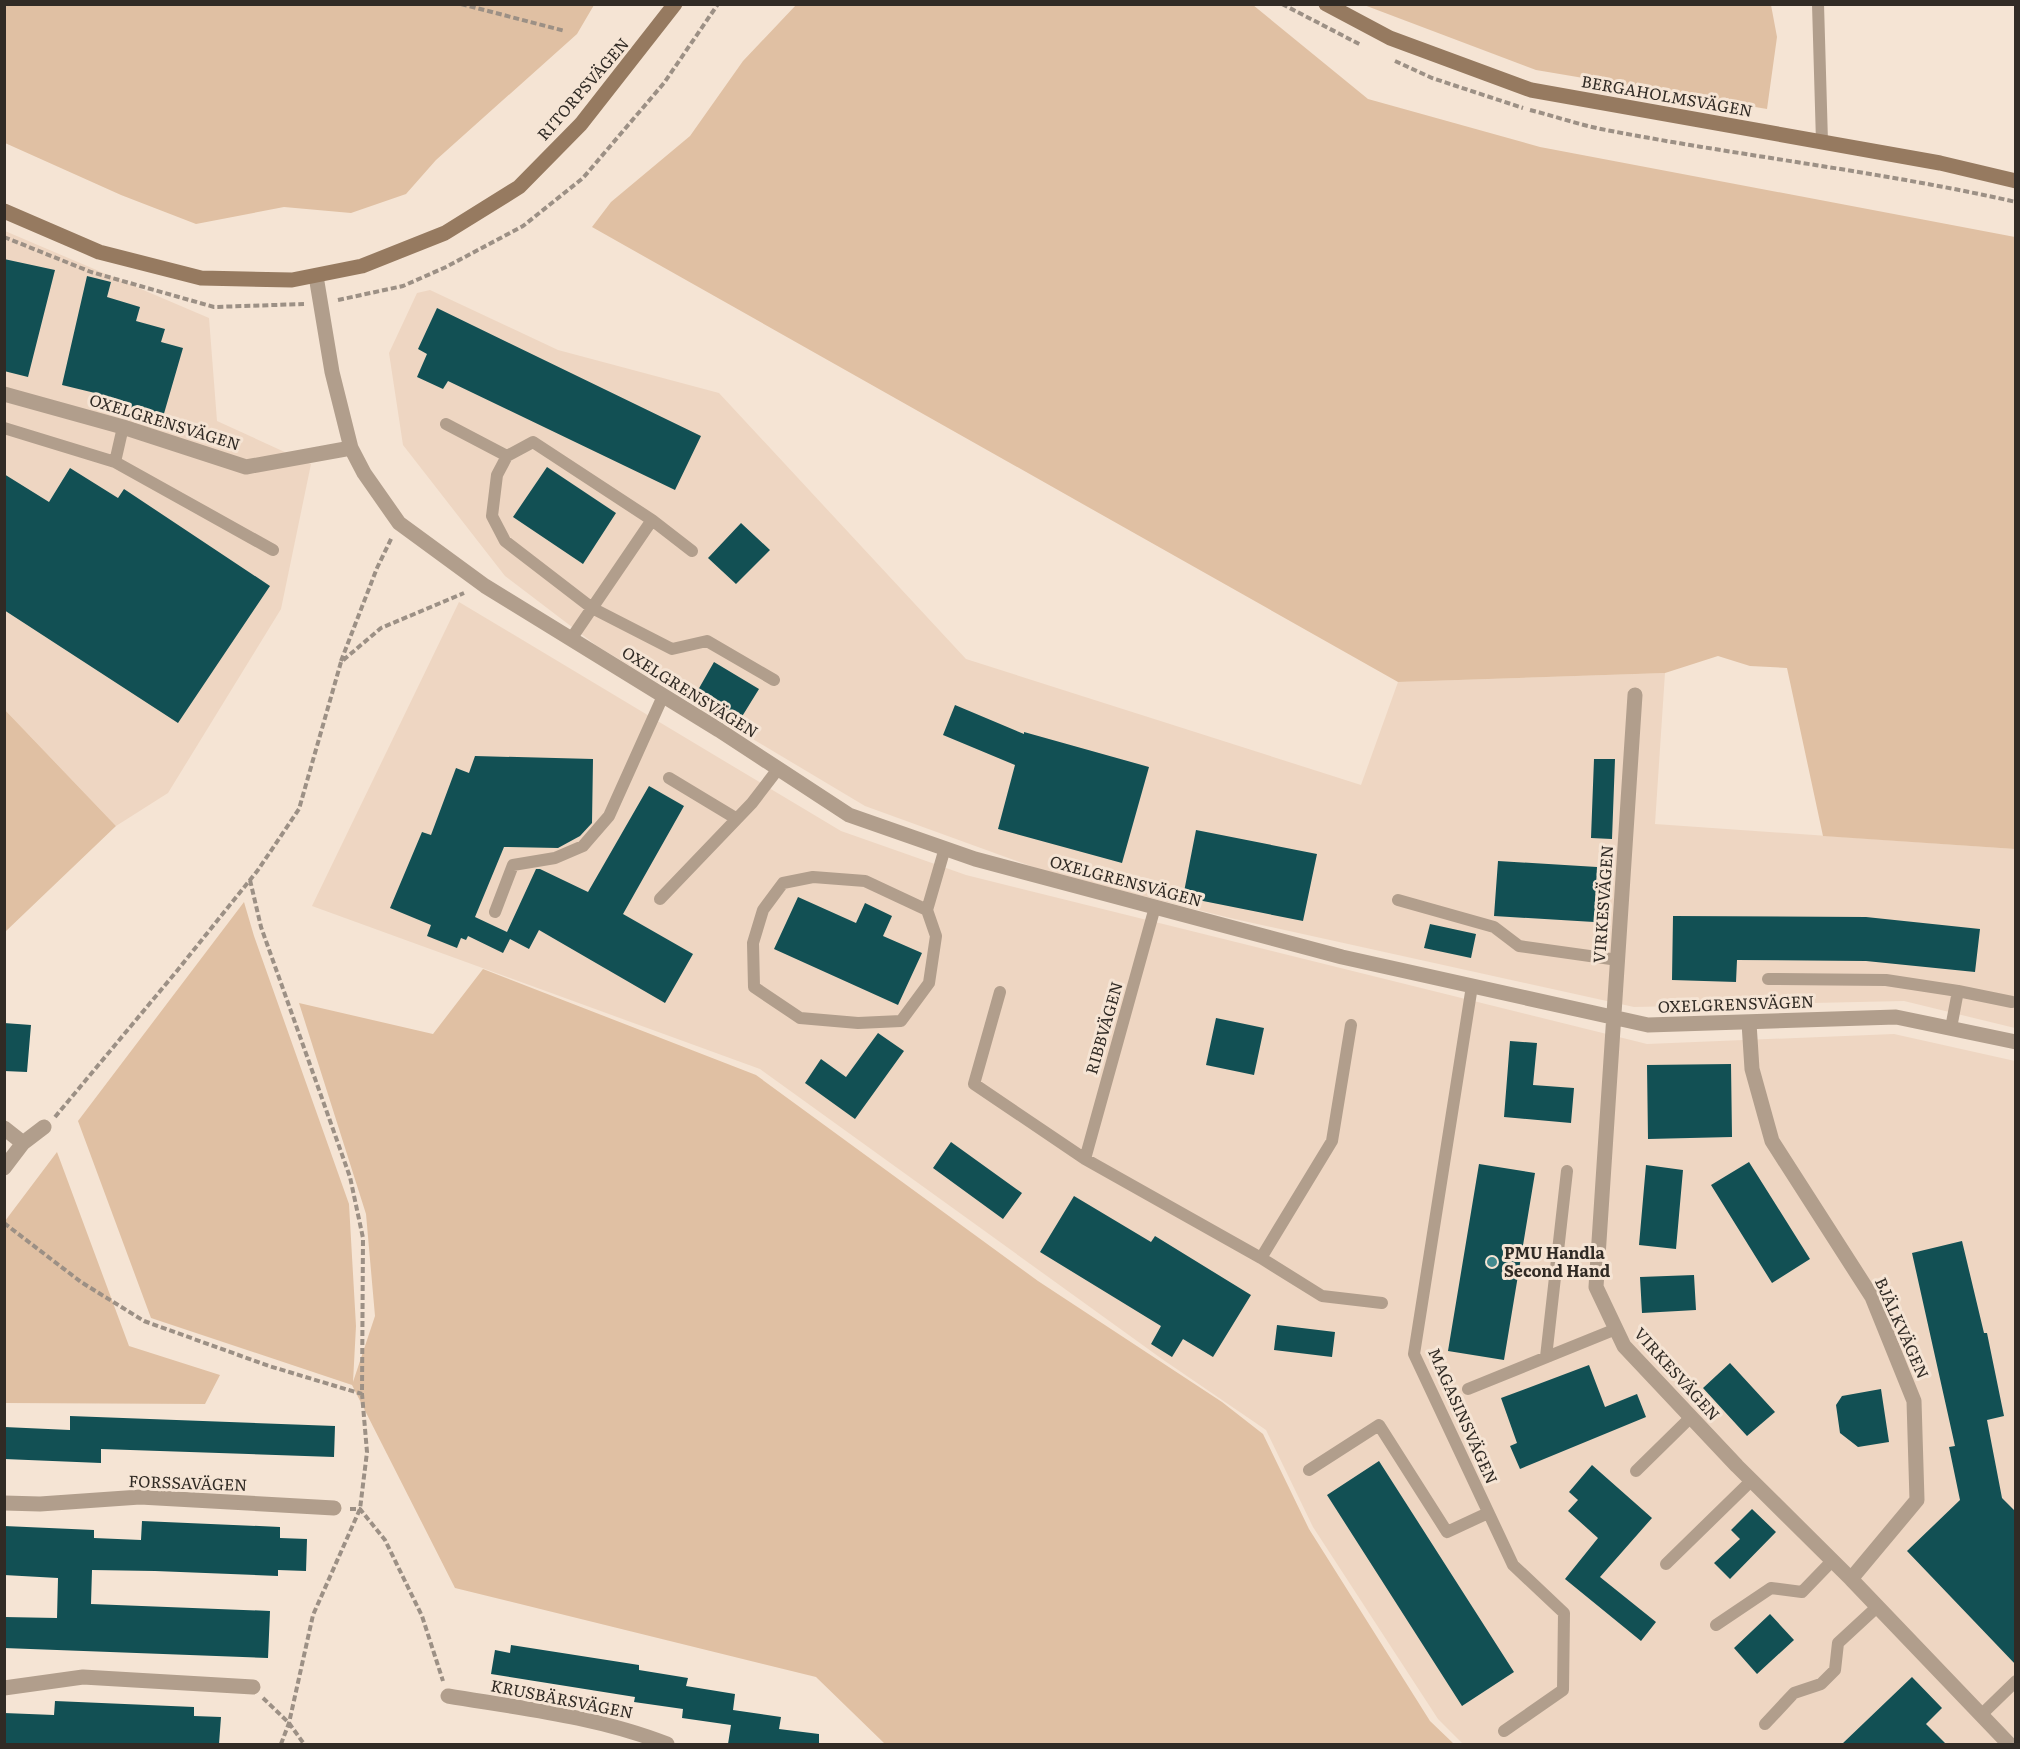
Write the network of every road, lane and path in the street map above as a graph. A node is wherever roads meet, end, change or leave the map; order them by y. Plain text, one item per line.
1 (461, 4) edge
2 (675, 4) edge
3 (718, 4) edge
4 (1326, 4) edge
5 (1818, 4) edge
6 (565, 31) dead end
7 (1822, 142) junction
8 (2016, 181) edge
9 (4, 211) edge
10 (4, 237) edge
11 (316, 276) junction
12 (320, 303) junction
13 (4, 394) edge
14 (446, 424) dead end
15 (123, 427) junction
16 (4, 428) edge
17 (351, 448) junction
18 (507, 456) junction
19 (115, 462) junction
20 (652, 520) junction
21 (399, 523) junction
22 (273, 550) dead end
23 (693, 551) dead end
24 (485, 586) junction
25 (592, 608) junction
26 (571, 639) junction
27 (341, 662) junction
28 (774, 680) dead end
29 (1635, 695) dead end
30 (663, 696) junction
31 (778, 769) junction
32 (669, 778) dead end
33 (737, 819) junction
34 (945, 849) junction
35 (250, 880) junction
36 (660, 899) dead end
37 (1398, 900) dead end
38 (1155, 907) junction
39 (927, 910) junction
40 (495, 912) dead end
41 (1617, 960) junction
42 (1768, 979) dead end
43 (1472, 986) junction
44 (1959, 991) junction
45 (1000, 992) dead end
46 (2012, 1002) dead end
47 (1615, 1018) junction
48 (1749, 1023) junction
49 (1351, 1025) dead end
50 (1951, 1029) junction
51 (2016, 1042) edge
52 (44, 1127) joint
53 (4, 1128) edge
54 (23, 1143) junction
55 (1084, 1159) junction
56 (4, 1168) edge
57 (1567, 1171) dead end
58 (4, 1223) edge
59 (1261, 1258) junction
60 (1382, 1303) dead end
61 (1616, 1329) junction
62 (1546, 1357) junction
63 (1468, 1389) dead end
64 (362, 1394) junction
65 (1691, 1418) junction
66 (1309, 1470) dead end
67 (1636, 1471) dead end
68 (1751, 1481) junction
69 (4, 1503) edge
70 (334, 1508) joint
71 (360, 1509) junction
72 (1488, 1513) junction
73 (1832, 1561) junction
74 (1666, 1564) dead end
75 (1851, 1579) junction
76 (1877, 1606) junction
77 (1716, 1625) dead end
78 (2016, 1680) edge
79 (253, 1687) joint
80 (4, 1688) edge
81 (448, 1696) joint
82 (1981, 1715) junction
83 (289, 1723) junction
84 (1765, 1724) dead end
85 (1504, 1731) dead end
86 (281, 1744) edge
87 (304, 1744) edge
88 (667, 1744) edge
89 (2009, 1744) edge

1 - 6 path
2 - 11 street, RITORPSVÄGEN
3 - 12 path
4 - 7 street, BERGAHOLMSVÄGEN
5 - 7 lane
7 - 8 street, BERGAHOLMSVÄGEN
9 - 11 street, RITORPSVÄGEN
10 - 12 path
11 - 12 street, OXELGRENSVÄGEN
12 - 17 street, OXELGRENSVÄGEN
13 - 15 street, OXELGRENSVÄGEN
14 - 18 lane
15 - 17 street, OXELGRENSVÄGEN
15 - 19 lane
16 - 19 lane
17 - 21 street, OXELGRENSVÄGEN
18 - 20 lane
18 - 25 lane
19 - 22 lane
20 - 23 lane
20 - 25 lane
21 - 24 street, OXELGRENSVÄGEN
21 - 27 path
24 - 26 street, OXELGRENSVÄGEN
24 - 27 path
25 - 26 lane
25 - 28 lane
26 - 30 street, OXELGRENSVÄGEN
27 - 35 path
29 - 41 street, VIRKESVÄGEN
30 - 31 street, OXELGRENSVÄGEN
30 - 40 lane
31 - 33 lane
31 - 34 street, OXELGRENSVÄGEN
32 - 33 lane
33 - 36 lane
34 - 38 street, OXELGRENSVÄGEN
34 - 39 lane
35 - 52 path
35 - 64 path
37 - 41 lane
38 - 43 street, OXELGRENSVÄGEN
38 - 55 lane, RIBBVÄGEN
39 - 39 lane
41 - 47 street, VIRKESVÄGEN
42 - 44 lane
43 - 47 street, OXELGRENSVÄGEN
43 - 72 lane, MAGASINSVÄGEN
44 - 46 lane
44 - 50 lane
45 - 55 lane
47 - 48 street, OXELGRENSVÄGEN
47 - 61 street, VIRKESVÄGEN
48 - 50 street, OXELGRENSVÄGEN
48 - 75 street, BJÄLKVÄGEN
49 - 59 lane
50 - 51 street, OXELGRENSVÄGEN
52 - 54 street
53 - 54 street
54 - 56 street
55 - 59 lane
57 - 62 lane
58 - 64 path
59 - 60 lane
61 - 62 lane
61 - 65 street, VIRKESVÄGEN
62 - 63 lane
64 - 71 path
65 - 67 lane
65 - 68 street, VIRKESVÄGEN
66 - 72 lane
68 - 73 street, VIRKESVÄGEN
68 - 74 lane
69 - 70 street, FORSSAVÄGEN
70 - 71 path
71 - 81 path
71 - 83 path
72 - 85 lane, MAGASINSVÄGEN
73 - 75 street, VIRKESVÄGEN
73 - 77 lane
75 - 76 street, VIRKESVÄGEN
76 - 82 street, VIRKESVÄGEN
76 - 84 lane
78 - 82 lane
79 - 80 street
79 - 83 path
81 - 88 street, KRUSBÄRSVÄGEN
82 - 89 street, VIRKESVÄGEN
83 - 86 path
83 - 87 path

